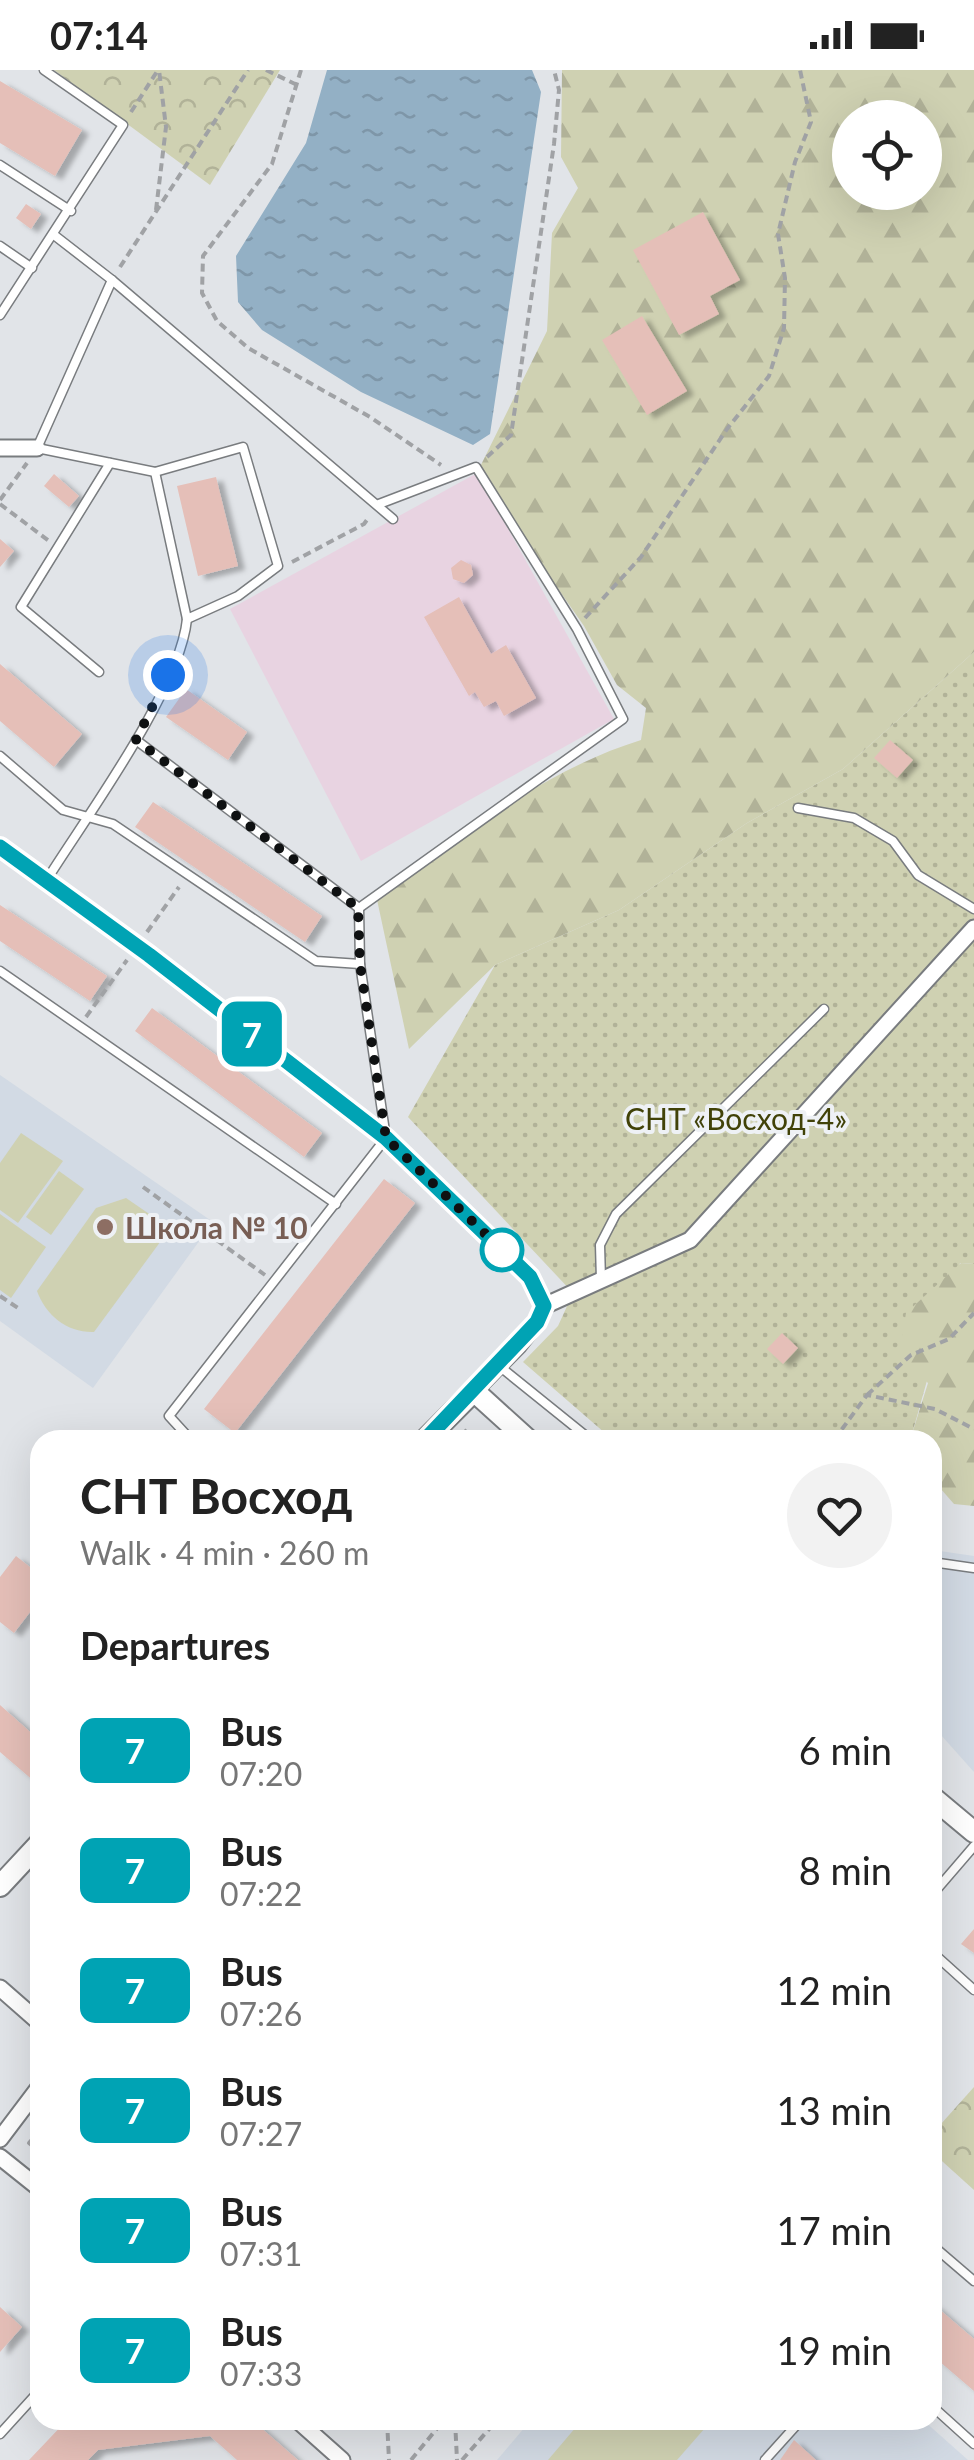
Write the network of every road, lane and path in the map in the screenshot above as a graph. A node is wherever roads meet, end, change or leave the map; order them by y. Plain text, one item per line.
1 (44, 70) edge
2 (158, 70) edge
3 (248, 70) edge
4 (266, 70) edge
5 (301, 70) edge
6 (554, 70) edge
7 (800, 70) edge
8 (297, 84) junction
9 (123, 125) junction
10 (0, 165) edge
11 (70, 211) junction
12 (156, 215) junction
13 (54, 235) junction
14 (0, 246) edge
15 (32, 268) junction
16 (112, 280) junction
17 (0, 315) edge
18 (0, 448) edge
19 (36, 448) junction
20 (110, 463) junction
21 (476, 467) junction
22 (155, 472) junction
23 (455, 474) junction
24 (0, 502) edge
25 (379, 504) junction
26 (394, 518) dead end
27 (60, 550) junction
28 (278, 566) junction
29 (186, 618) junction
30 (577, 629) junction
31 (99, 672) dead end
32 (136, 740) junction
33 (0, 756) edge
34 (798, 808) dead end
35 (86, 817) junction
36 (0, 847) edge
37 (188, 874) junction
38 (46, 880) junction
39 (358, 908) junction
40 (974, 910) edge
41 (974, 928) edge
42 (136, 946) junction
43 (360, 964) junction
44 (0, 971) edge
45 (824, 1009) dead end
46 (80, 1027) junction
47 (386, 1138) junction
48 (144, 1186) dead end
49 (336, 1204) junction
50 (601, 1280) junction
51 (275, 1282) junction
52 (0, 1296) edge
53 (544, 1306) junction
54 (18, 1308) dead end
55 (974, 1313) edge
56 (498, 1365) junction
57 (474, 1390) junction
58 (867, 1395) junction
59 (460, 1427) dead end
60 (974, 1428) edge
61 (182, 1430) edge
62 (436, 1430) edge
63 (464, 1430) edge
64 (517, 1430) edge
65 (579, 1430) edge
66 (841, 1430) edge
67 (942, 1563) edge
68 (974, 1568) edge
69 (942, 1805) edge
70 (974, 1832) edge
71 (974, 1846) edge
72 (30, 1854) edge
73 (942, 1883) edge
74 (0, 1886) edge
75 (942, 1961) edge
76 (0, 1988) edge
77 (974, 1990) edge
78 (30, 2014) edge
79 (30, 2099) edge
80 (0, 2139) edge
81 (0, 2156) edge
82 (30, 2181) edge
83 (942, 2254) edge
84 (974, 2281) edge
85 (30, 2401) edge
86 (942, 2415) edge
87 (308, 2430) edge
88 (388, 2430) edge
89 (436, 2430) edge
90 (457, 2430) edge
91 (488, 2430) edge
92 (791, 2430) edge
93 (0, 2434) edge
94 (974, 2444) edge
95 (342, 2460) edge
96 (389, 2460) edge
97 (411, 2460) edge
98 (460, 2460) edge
99 (765, 2460) edge

1 - 9 lane
2 - 9 path
2 - 12 path
3 - 12 path
4 - 8 path
5 - 8 path
6 - 21 path
7 - 30 path
8 - 23 path
9 - 11 lane
10 - 11 lane
11 - 13 lane
12 - 16 path
13 - 15 lane
13 - 16 lane
14 - 15 lane
15 - 17 lane
16 - 19 lane
16 - 25 lane
18 - 19 street
19 - 20 lane
19 - 24 path
20 - 22 lane
20 - 27 lane
21 - 23 lane
21 - 30 lane
22 - 28 lane
22 - 29 lane
23 - 25 lane
24 - 27 path
25 - 26 lane
25 - 28 path
27 - 31 lane
28 - 29 lane
29 - 32 lane
30 - 39 lane
32 - 35 lane
32 - 39 lane
33 - 35 lane
34 - 40 lane
35 - 37 lane
35 - 38 lane
36 - 38 street
37 - 42 path
37 - 43 lane
38 - 42 street
39 - 43 lane
41 - 50 street
42 - 46 path
42 - 47 street
43 - 47 lane
44 - 46 lane
45 - 50 lane
46 - 49 lane
47 - 49 lane
47 - 53 street
48 - 51 path
49 - 51 lane
50 - 53 street
51 - 61 lane
52 - 54 path
53 - 56 street
55 - 58 path
56 - 57 street
56 - 65 lane
57 - 62 street
57 - 64 street
58 - 60 path
58 - 66 path
59 - 63 path
67 - 68 lane
69 - 70 street
71 - 73 lane
72 - 74 street
75 - 77 lane
76 - 78 street
79 - 80 street
81 - 82 street
83 - 84 lane
85 - 93 lane
86 - 94 lane
87 - 95 street
88 - 96 path
89 - 97 path
90 - 98 path
91 - 98 path
92 - 99 lane

